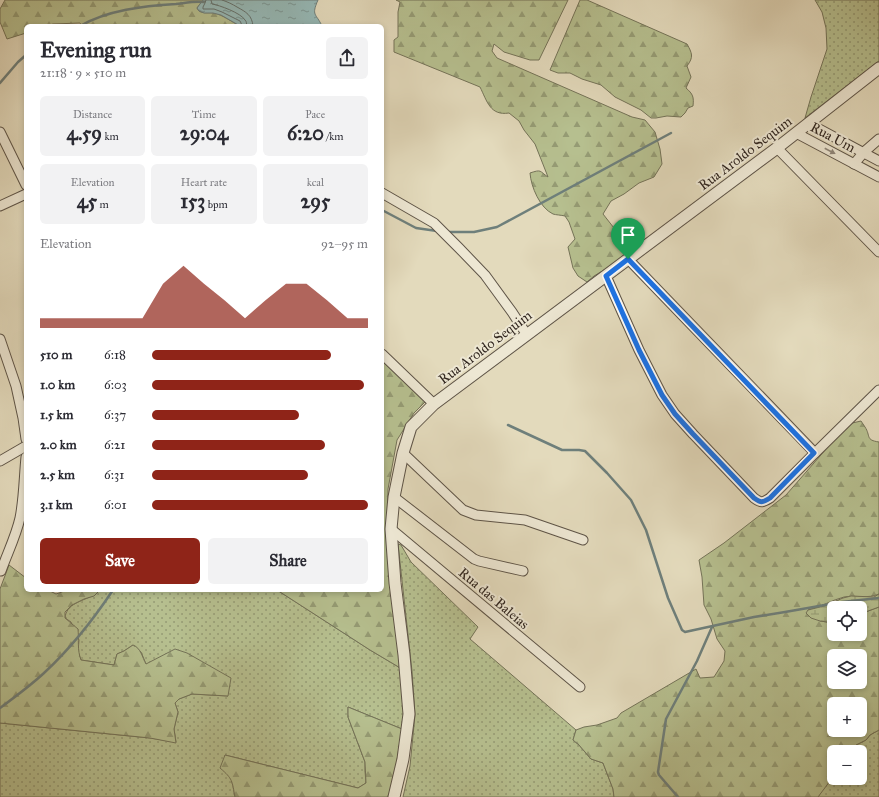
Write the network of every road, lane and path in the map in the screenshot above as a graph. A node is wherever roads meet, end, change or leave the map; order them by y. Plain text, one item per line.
1 (879, 68) edge
2 (808, 123) junction
3 (0, 132) edge
4 (796, 133) junction
5 (879, 139) edge
6 (776, 148) junction
7 (864, 152) junction
8 (879, 161) edge
9 (854, 164) junction
10 (879, 177) edge
11 (24, 181) edge
12 (384, 194) edge
13 (24, 195) edge
14 (0, 206) edge
15 (879, 252) edge
16 (628, 259) junction
17 (606, 276) junction
18 (527, 335) junction
19 (0, 339) edge
20 (384, 356) edge
21 (879, 390) edge
22 (434, 404) junction
23 (24, 425) edge
24 (24, 447) edge
25 (403, 453) junction
26 (814, 453) junction
27 (0, 461) edge
28 (24, 482) edge
29 (394, 497) junction
30 (391, 529) junction
31 (583, 540) dead end
32 (0, 571) edge
33 (523, 571) dead end
34 (580, 687) dead end
35 (394, 797) edge

1 - 2 street, Rua Aroldo Sequim
2 - 4 street, Rua Aroldo Sequim
2 - 7 street, Rua Um
3 - 11 street
4 - 6 street, Rua Aroldo Sequim
4 -> 9 street, Rua Um
5 - 7 street
6 - 15 street
6 - 16 street, Rua Aroldo Sequim
7 - 8 street, Rua Um
7 - 9 street
9 - 10 street, Rua Um
12 - 18 street
13 - 14 street
16 - 17 street, Rua Aroldo Sequim
16 - 26 street
17 - 18 street, Rua Aroldo Sequim
17 - 26 street
18 - 22 street, Rua Aroldo Sequim
19 - 23 street
20 - 22 street
21 - 26 street
22 - 25 street, Rua Aroldo Sequim
24 - 27 street
25 - 29 street, Rua Aroldo Sequim
25 - 31 street
28 - 32 street
29 - 30 street, Rua Aroldo Sequim
29 - 33 street
30 - 34 street, Rua das Baleias
30 - 35 street, Rua Aroldo Sequim

